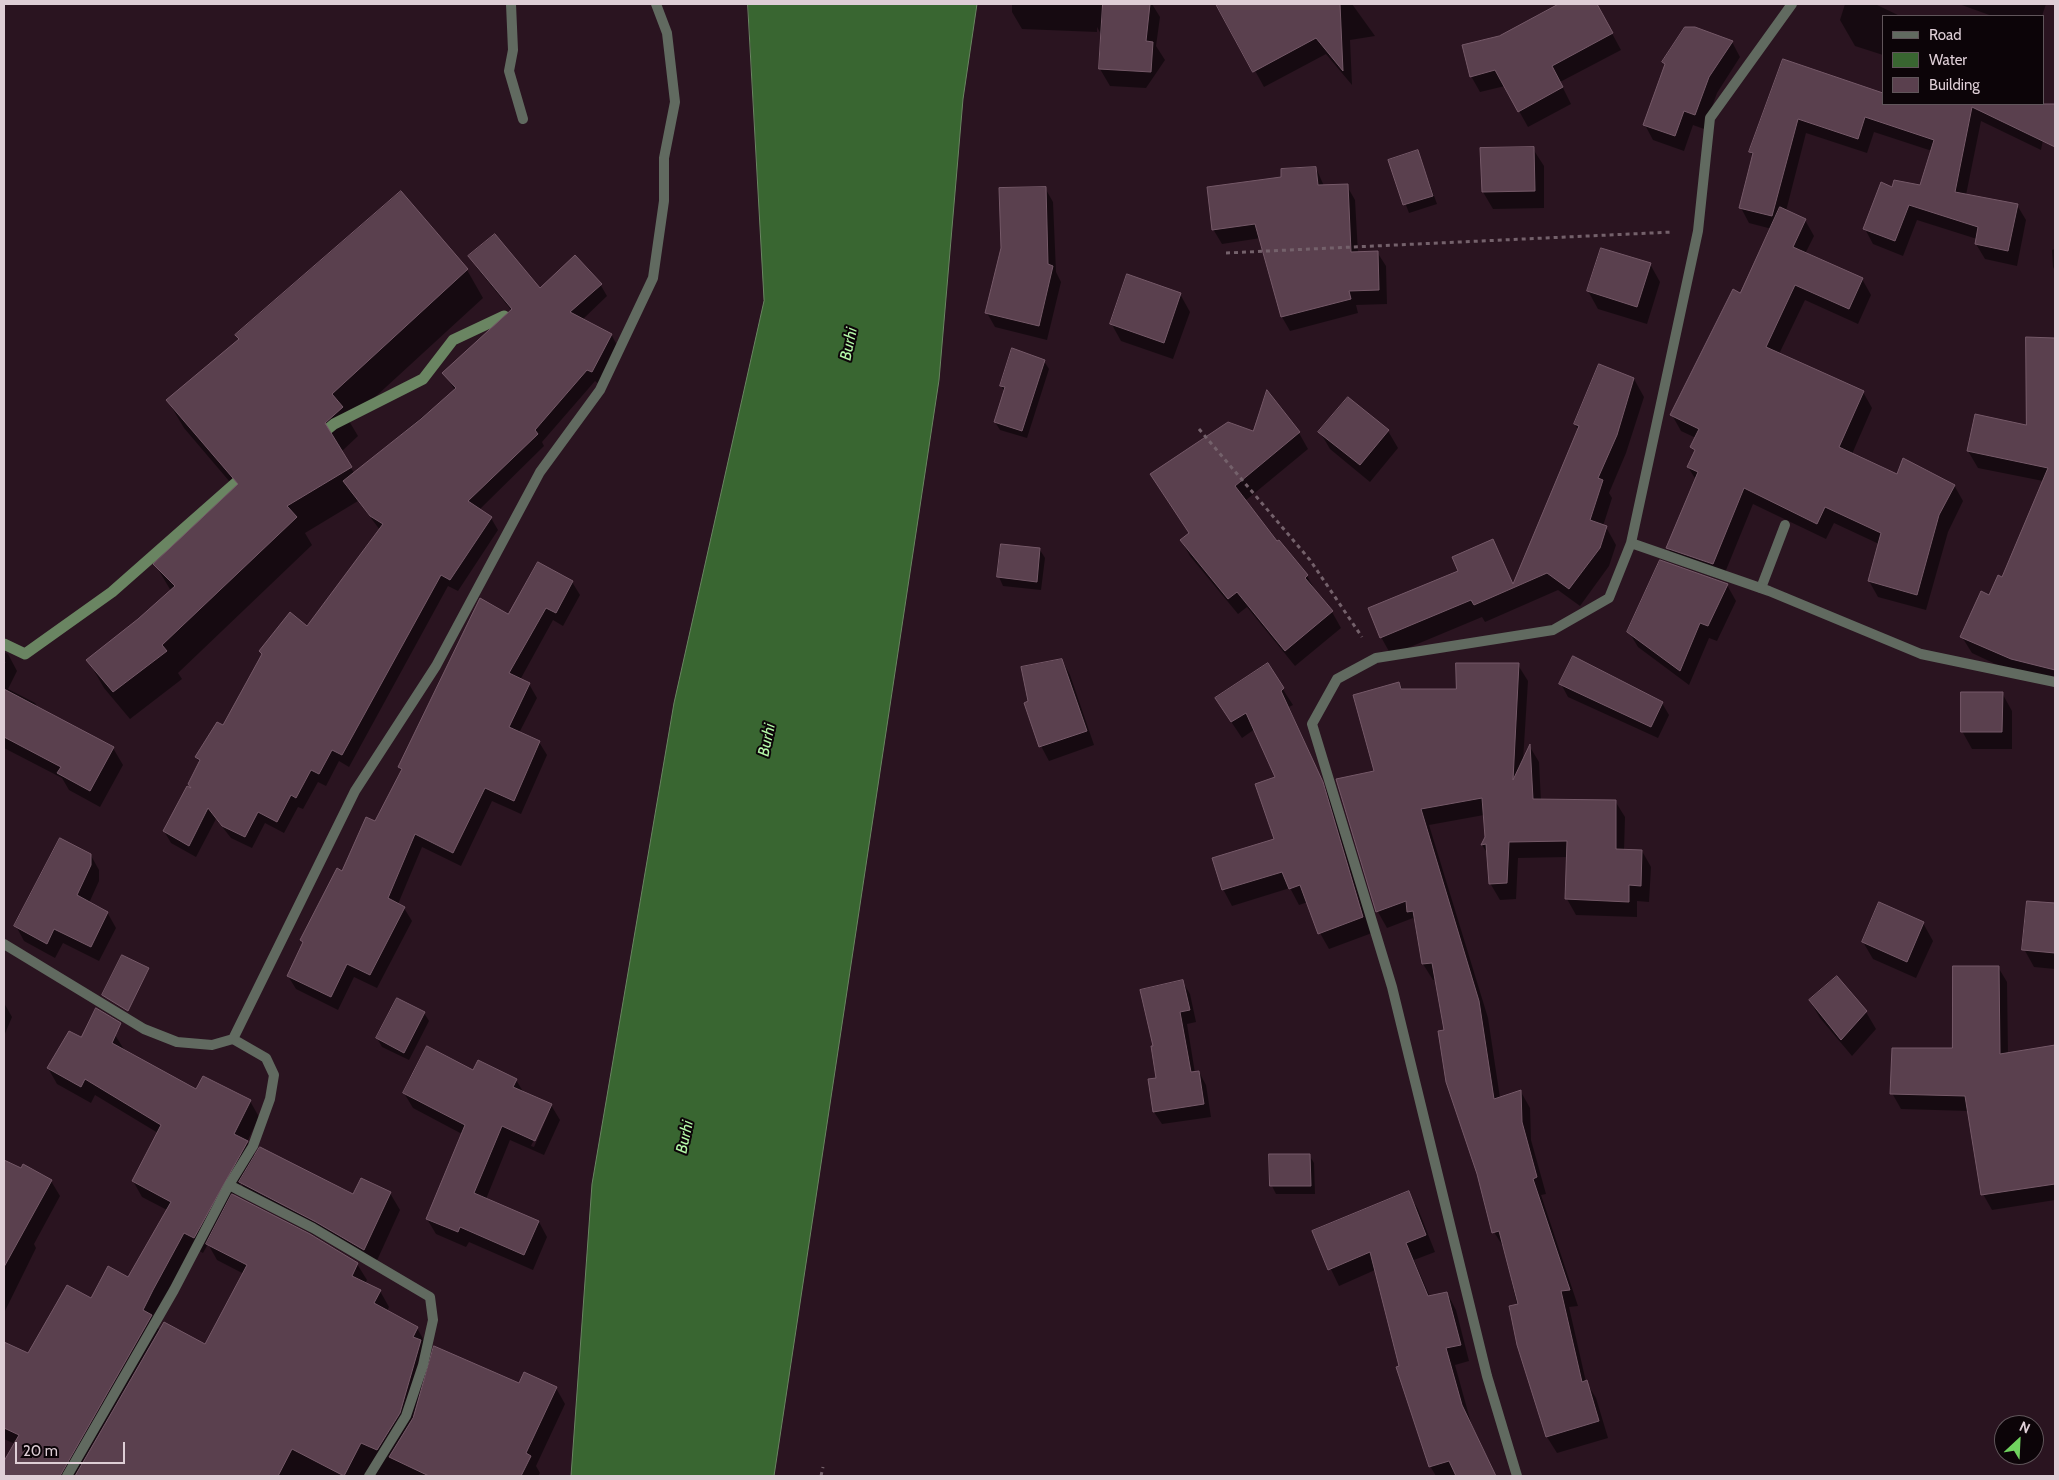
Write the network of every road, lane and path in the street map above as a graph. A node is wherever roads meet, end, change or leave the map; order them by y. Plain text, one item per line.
1 (511, 4) edge
2 (656, 4) edge
3 (1792, 4) edge
4 (523, 119) dead end
5 (1698, 231) junction
6 (1226, 253) dead end
7 (1198, 429) dead end
8 (1785, 525) dead end
9 (1631, 543) junction
10 (1762, 588) junction
11 (1376, 658) junction
12 (2055, 682) edge
13 (4, 944) edge
14 (233, 1039) junction
15 (228, 1185) junction
16 (823, 1467) dead end
17 (67, 1476) edge
18 (369, 1476) edge
19 (821, 1476) edge
20 (1517, 1476) edge

1 - 4 street
2 - 14 street
3 - 5 street
5 - 6 path
5 - 9 street
7 - 11 path
8 - 10 street
9 - 10 street
9 - 11 street
10 - 12 street
11 - 20 street
13 - 14 street
14 - 15 street
15 - 17 street
15 - 18 street
16 - 19 path

